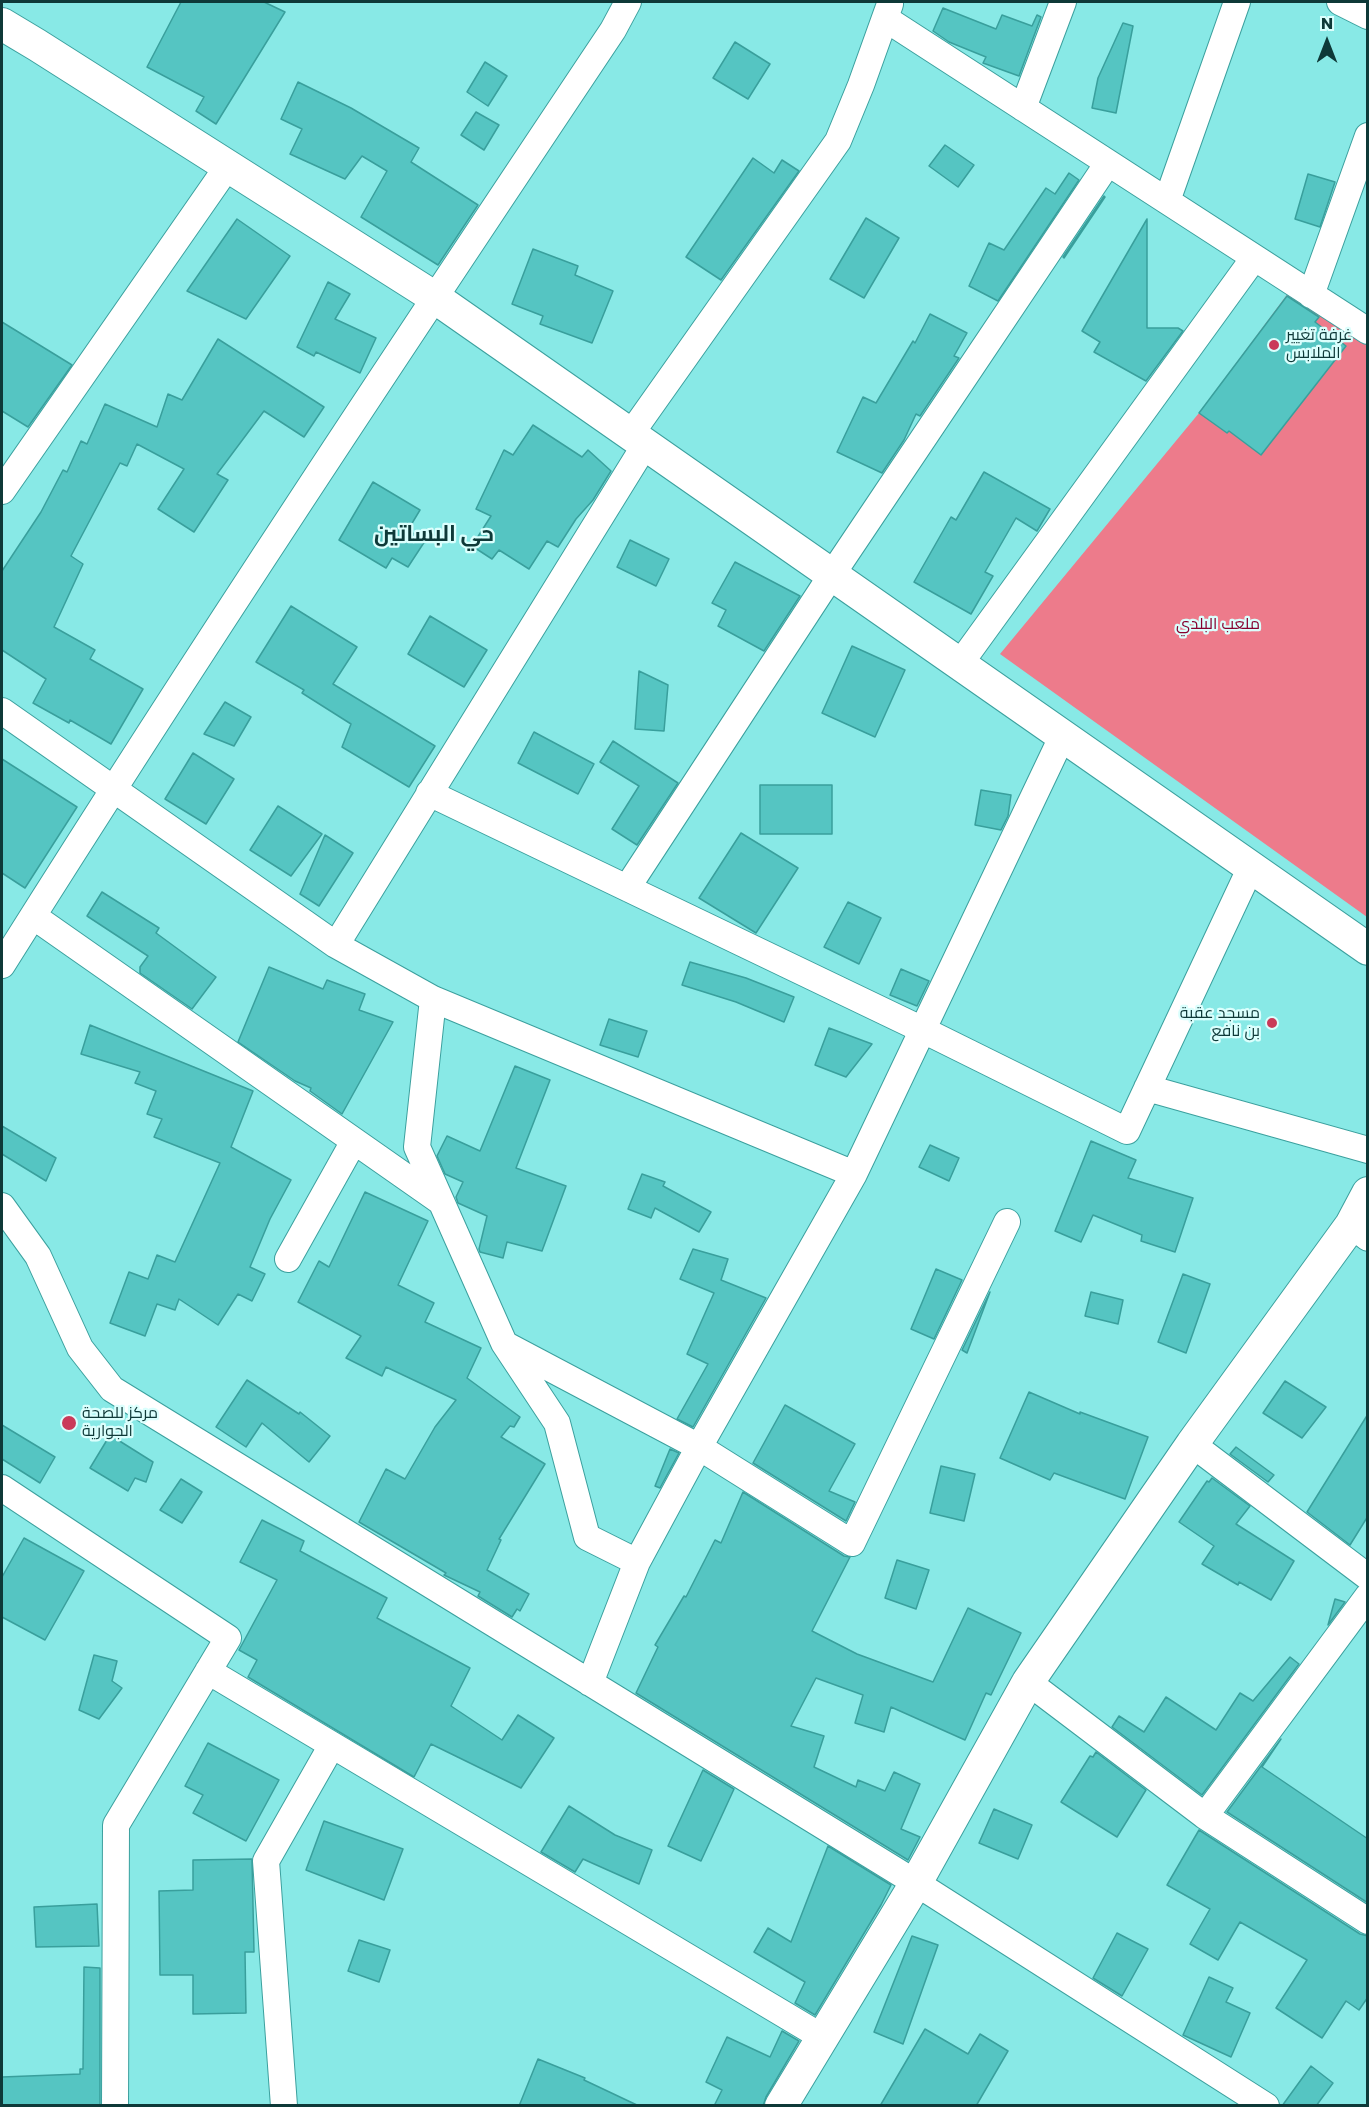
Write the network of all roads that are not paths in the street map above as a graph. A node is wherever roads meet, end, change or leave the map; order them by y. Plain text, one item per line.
1 (628, 2) edge
2 (1063, 2) edge
3 (1237, 2) edge
4 (1340, 2) edge
5 (888, 10) edge
6 (1368, 16) edge
7 (2, 24) edge
8 (1023, 108) junction
9 (1368, 136) edge
10 (1108, 163) junction
11 (228, 166) junction
12 (1167, 201) junction
13 (1254, 258) junction
14 (1311, 295) junction
15 (434, 297) junction
16 (1368, 331) edge
17 (637, 440) junction
18 (2, 491) edge
19 (831, 576) junction
20 (959, 665) junction
21 (2, 711) edge
22 (1062, 737) junction
23 (112, 789) junction
24 (429, 793) junction
25 (1250, 869) junction
26 (627, 888) junction
27 (33, 916) junction
28 (336, 945) junction
29 (1368, 949) edge
30 (2, 965) edge
31 (433, 999) junction
32 (923, 1030) junction
33 (1147, 1088) junction
34 (354, 1141) junction
35 (1368, 1150) edge
36 (854, 1174) junction
37 (1368, 1193) edge
38 (441, 1202) junction
39 (2, 1206) edge
40 (1007, 1222) dead end
41 (1359, 1231) edge
42 (288, 1259) dead end
43 (504, 1343) junction
44 (1192, 1444) junction
45 (699, 1447) junction
46 (2, 1488) edge
47 (637, 1562) junction
48 (1368, 1577) edge
49 (1368, 1596) edge
50 (208, 1671) junction
51 (1028, 1682) junction
52 (590, 1683) junction
53 (332, 1745) junction
54 (1205, 1816) junction
55 (916, 1883) junction
56 (1368, 1921) edge
57 (822, 2037) junction
58 (115, 2106) edge
59 (284, 2106) edge
60 (780, 2106) edge
61 (1266, 2106) edge

1 - 15 street
2 - 8 street
3 - 12 street
4 - 6 street
5 - 8 street
5 - 17 street
7 - 11 street
8 - 10 street
9 - 14 street
10 - 12 street
10 - 19 street
11 - 15 street
11 - 18 street
12 - 13 street
13 - 14 street
13 - 20 street
14 - 16 street
15 - 17 street
15 - 23 street
17 - 19 street
17 - 24 street
19 - 20 street
19 - 26 street
20 - 22 street
21 - 23 street
22 - 25 street
22 - 32 street
23 - 27 street
23 - 28 street
24 - 26 street
24 - 28 street
25 - 29 street
25 - 33 street
26 - 32 street
27 - 30 street
27 - 34 street
28 - 31 street
31 - 36 street
31 - 38 street
32 - 33 street
32 - 36 street
33 - 35 street
34 - 38 street
34 - 42 street
36 - 45 street
37 - 41 street
38 - 43 street
39 - 52 street
40 - 45 street
41 - 44 street
43 - 45 street
43 - 47 street
44 - 48 street
44 - 51 street
45 - 47 street
46 - 50 street
47 - 52 street
49 - 54 street
50 - 53 street
50 - 58 street
51 - 54 street
51 - 55 street
52 - 55 street
53 - 57 street
53 - 59 street
54 - 56 street
55 - 57 street
55 - 61 street
57 - 60 street

